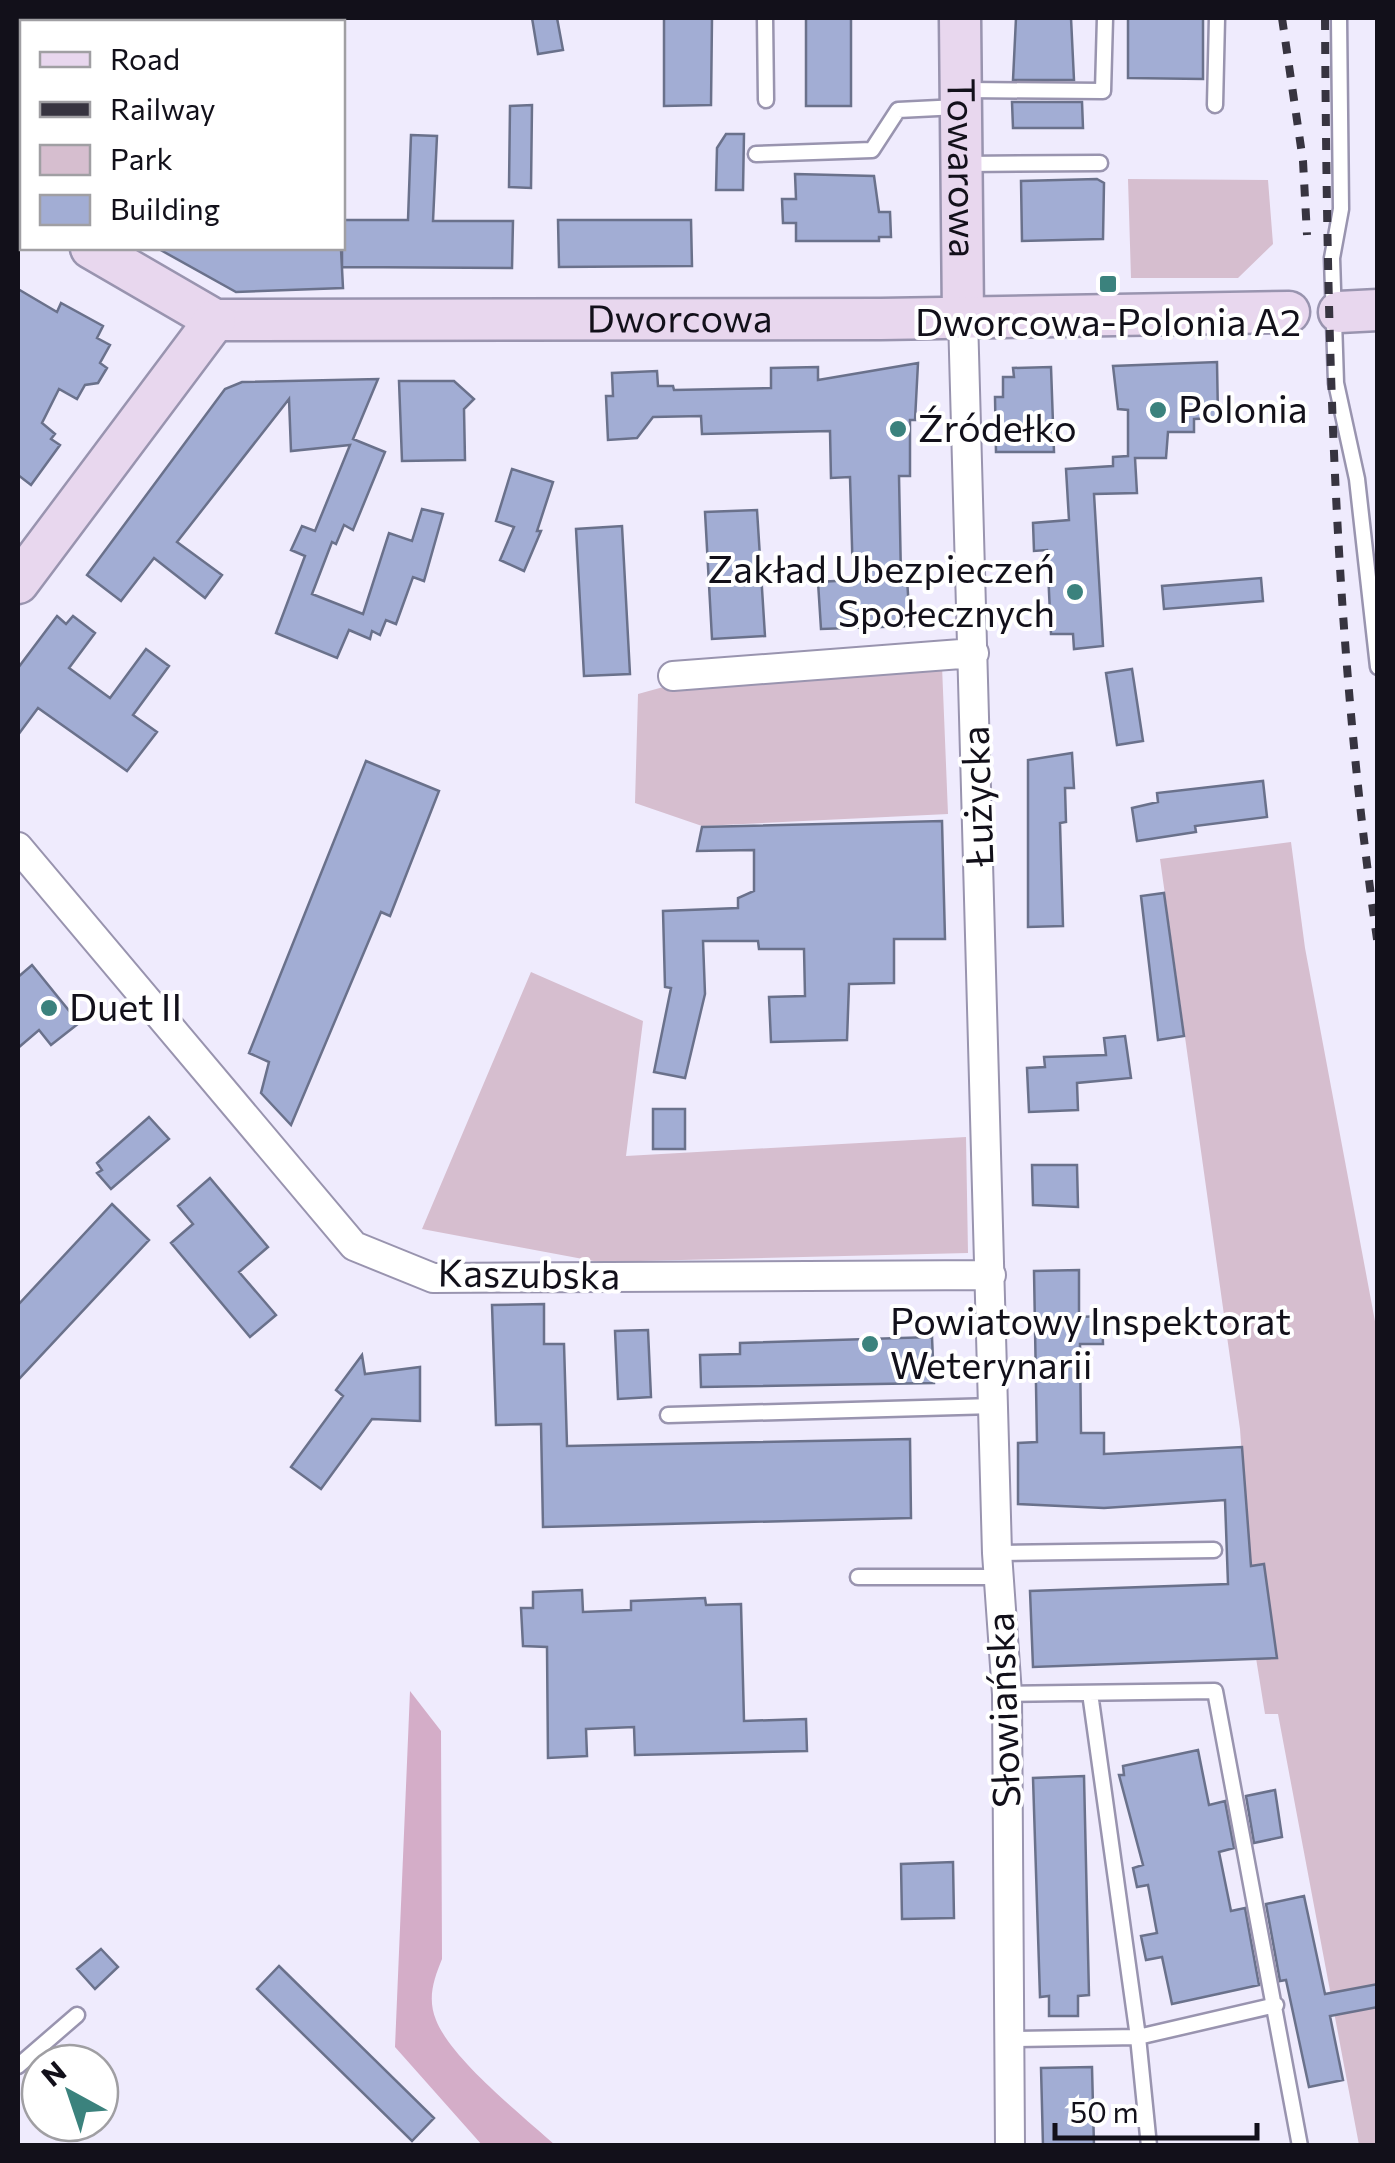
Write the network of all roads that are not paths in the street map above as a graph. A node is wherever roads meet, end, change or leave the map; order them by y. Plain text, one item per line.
1 (765, 18) edge
2 (960, 18) edge
3 (1105, 18) edge
4 (1217, 18) edge
5 (1339, 18) edge
6 (959, 98) junction
7 (766, 100) dead end
8 (1216, 105) dead end
9 (756, 154) dead end
10 (1100, 163) dead end
11 (959, 164) junction
12 (94, 250) edge
13 (1289, 312) dead end
14 (962, 317) junction
15 (215, 320) junction
16 (18, 583) edge
17 (974, 654) junction
18 (1378, 668) edge
19 (673, 676) dead end
20 (18, 847) edge
21 (991, 1275) junction
22 (995, 1406) junction
23 (668, 1415) dead end
24 (1214, 1550) dead end
25 (998, 1565) junction
26 (858, 1577) dead end
27 (1090, 1692) junction
28 (1007, 1694) junction
29 (1276, 2004) junction
30 (77, 2014) dead end
31 (1138, 2036) junction
32 (1010, 2039) junction
33 (18, 2066) edge
34 (1010, 2146) edge
35 (1149, 2146) edge
36 (1300, 2146) edge

1 - 7 lane
2 - 6 street, Towarowa
3 - 6 lane
4 - 8 lane
5 - 18 lane
6 - 9 lane
6 - 11 street, Towarowa
10 - 11 lane
11 - 14 street, Towarowa
12 - 15 street
13 - 14 street, Dworcowa
14 - 15 street, Dworcowa
14 - 17 street, Łużycka
15 - 16 street
17 - 19 street
17 - 21 street, Łużycka
20 - 21 street, Kaszubska
21 - 22 street, Słowiańska
22 - 23 lane
22 - 25 street, Słowiańska
24 - 25 lane
25 - 26 lane
25 - 28 street, Słowiańska
27 - 28 lane
27 - 29 lane
27 - 31 lane
28 - 32 street, Słowiańska
29 - 31 lane
29 - 36 lane
30 - 33 lane
31 - 32 lane
31 - 35 lane
32 - 34 street, Słowiańska

